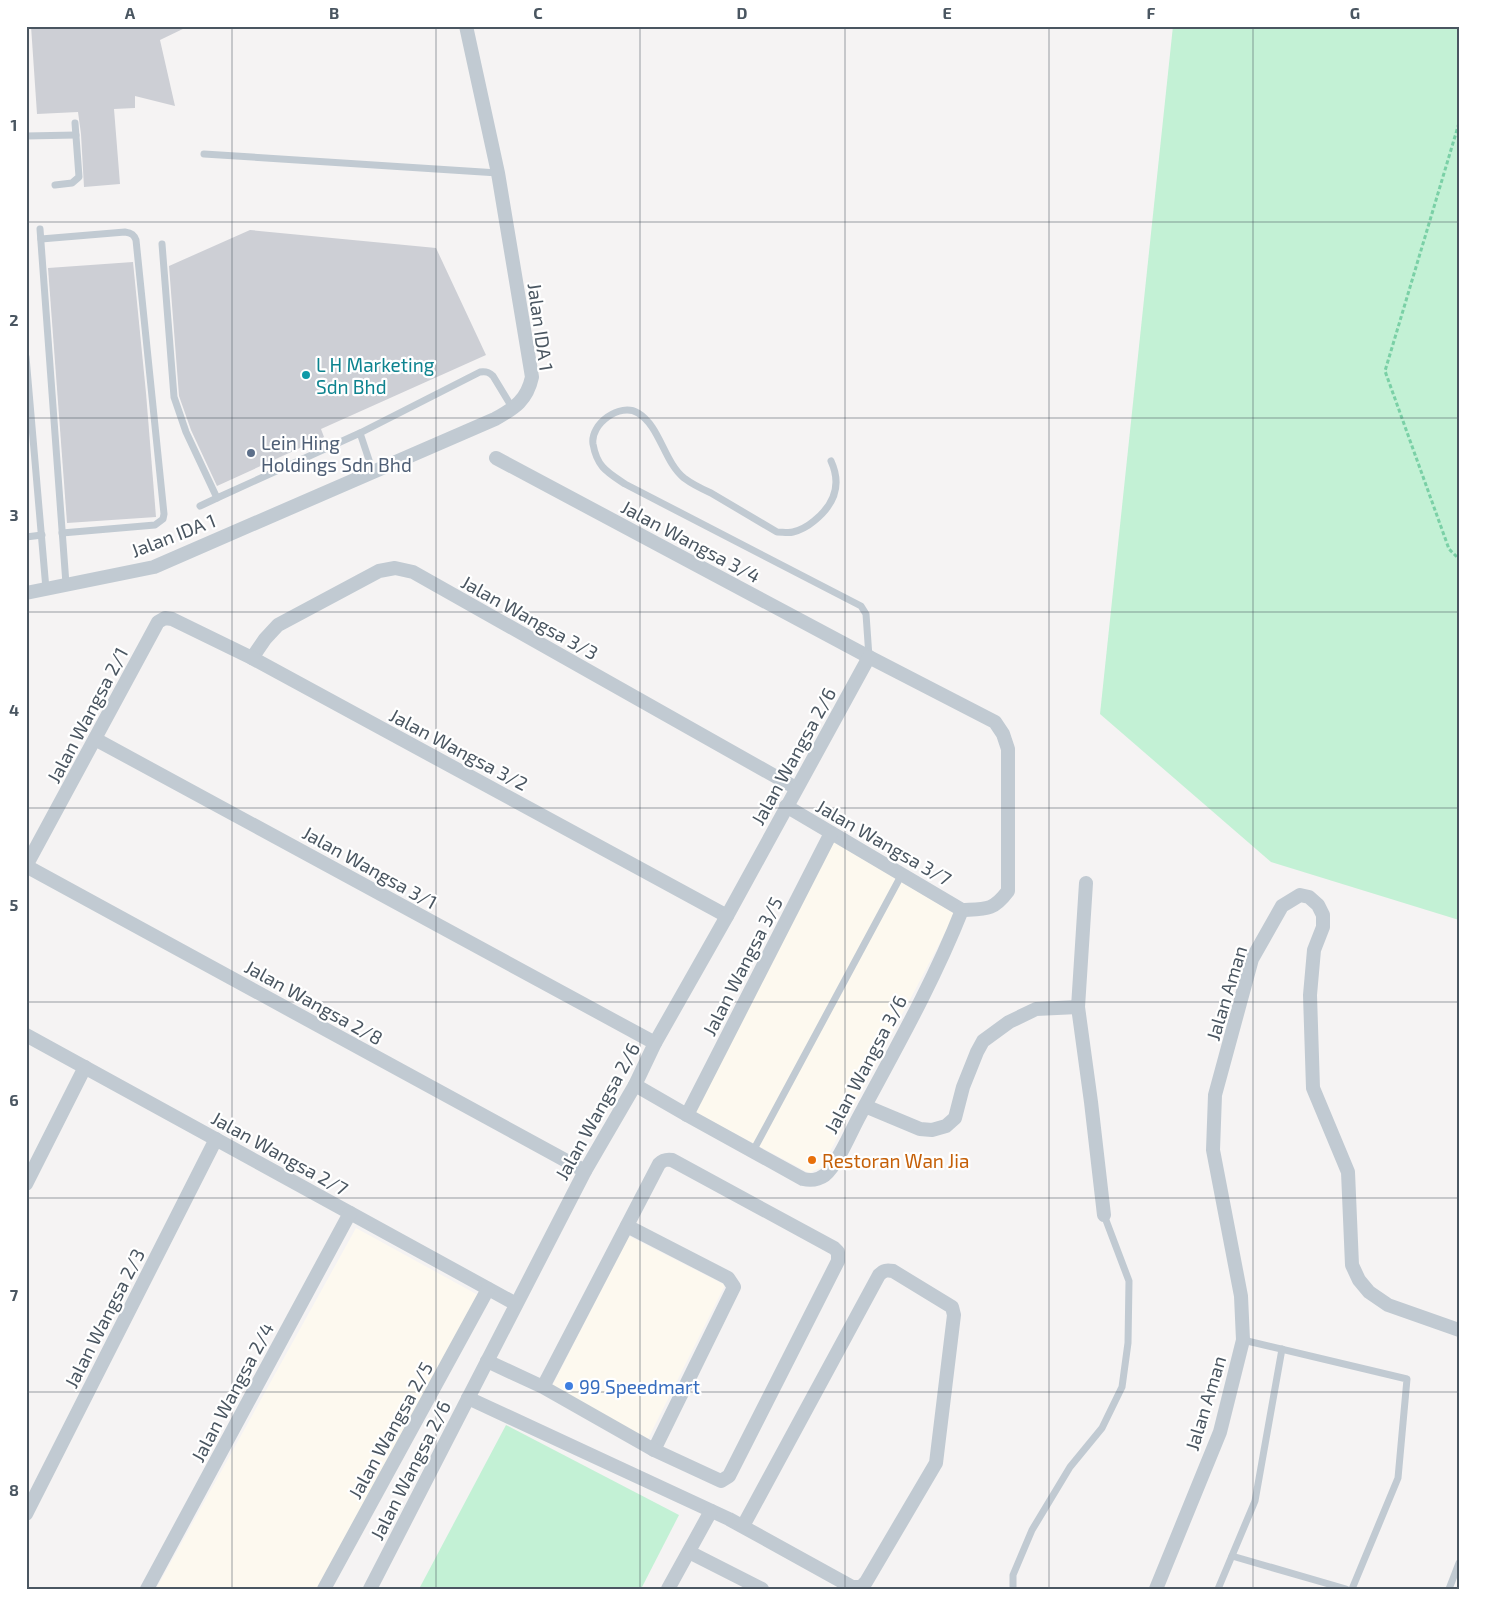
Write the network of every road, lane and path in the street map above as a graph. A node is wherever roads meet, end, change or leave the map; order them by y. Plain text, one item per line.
1 (463, 28) edge
2 (75, 123) dead end
3 (1459, 123) edge
4 (76, 135) junction
5 (26, 136) edge
6 (204, 154) dead end
7 (498, 173) junction
8 (55, 186) dead end
9 (40, 229) dead end
10 (40, 239) junction
11 (162, 244) dead end
12 (26, 357) edge
13 (513, 409) junction
14 (360, 433) junction
15 (496, 458) dead end
16 (831, 461) dead end
17 (373, 472) junction
18 (217, 498) junction
19 (200, 506) dead end
20 (62, 533) junction
21 (42, 535) junction
22 (26, 537) edge
23 (1459, 559) edge
24 (66, 584) junction
25 (46, 589) junction
26 (26, 593) edge
27 (172, 619) joint
28 (869, 657) junction
29 (252, 658) junction
30 (95, 739) junction
31 (796, 788) junction
32 (786, 806) junction
33 (831, 833) junction
34 (26, 866) edge
35 (902, 874) junction
36 (1086, 883) dead end
37 (962, 910) junction
38 (727, 916) junction
39 (1078, 1007) junction
40 (26, 1035) edge
41 (655, 1044) junction
42 (85, 1068) junction
43 (635, 1085) junction
44 (865, 1106) junction
45 (687, 1115) junction
46 (216, 1139) junction
47 (753, 1151) junction
48 (585, 1171) junction
49 (26, 1184) edge
50 (350, 1213) junction
51 (1104, 1216) joint
52 (627, 1226) junction
53 (488, 1289) junction
54 (516, 1304) junction
55 (1459, 1330) edge
56 (1244, 1340) junction
57 (1282, 1349) junction
58 (487, 1360) junction
59 (543, 1388) junction
60 (468, 1398) junction
61 (654, 1450) junction
62 (711, 1511) junction
63 (26, 1514) edge
64 (743, 1526) junction
65 (689, 1552) junction
66 (1232, 1556) junction
67 (1459, 1563) edge
68 (148, 1589) edge
69 (324, 1589) edge
70 (370, 1589) edge
71 (668, 1589) edge
72 (762, 1589) edge
73 (1013, 1589) edge
74 (1156, 1589) edge
75 (1218, 1589) edge
76 (1346, 1589) edge
77 (1352, 1589) edge
78 (1449, 1589) edge

1 - 7 street, Jalan IDA 1
2 - 4 lane
3 - 23 path
4 - 5 lane
4 - 8 lane
6 - 7 lane
7 - 13 street, Jalan IDA 1
9 - 10 lane
10 - 20 lane
10 - 20 lane
11 - 18 lane
12 - 21 lane
13 - 14 lane
13 - 17 street, Jalan IDA 1
14 - 17 lane
14 - 18 lane
15 - 28 street, Jalan Wangsa 3/4
16 - 28 lane
17 - 24 street, Jalan IDA 1
18 - 19 lane
20 - 24 lane
21 - 22 lane
21 - 25 lane
24 - 25 street, Jalan IDA 1
25 - 26 street, Jalan IDA 1
27 - 29 street, Jalan Wangsa 3/2
27 - 30 street, Jalan Wangsa 2/1
28 - 31 street, Jalan Wangsa 2/6
28 - 37 street, Jalan Wangsa 3/4
29 - 31 street, Jalan Wangsa 3/3
29 - 38 street, Jalan Wangsa 3/2
30 - 34 street, Jalan Wangsa 2/1
30 - 41 street, Jalan Wangsa 3/1
31 - 32 street, Jalan Wangsa 2/6
32 - 33 street, Jalan Wangsa 3/7
32 - 38 street, Jalan Wangsa 2/6
33 - 35 street, Jalan Wangsa 3/7
33 - 45 street, Jalan Wangsa 3/5
34 - 48 street, Jalan Wangsa 2/8
35 - 37 street, Jalan Wangsa 3/7
35 - 47 lane
36 - 39 street
37 - 44 street, Jalan Wangsa 3/6
38 - 41 street, Jalan Wangsa 2/6
39 - 44 street
39 - 51 street
40 - 42 street, Jalan Wangsa 2/7
41 - 43 street, Jalan Wangsa 2/6
42 - 46 street, Jalan Wangsa 2/7
42 - 49 street
43 - 45 street, Jalan Wangsa 3/6
43 - 48 street, Jalan Wangsa 2/6
44 - 47 street, Jalan Wangsa 3/6
45 - 47 street, Jalan Wangsa 3/6
46 - 50 street, Jalan Wangsa 2/7
46 - 63 street, Jalan Wangsa 2/3
48 - 54 street, Jalan Wangsa 2/6
50 - 53 street, Jalan Wangsa 2/7
50 - 68 street, Jalan Wangsa 2/4
51 - 73 lane
52 - 59 street
52 - 61 street
52 - 61 street
53 - 54 street, Jalan Wangsa 2/7
53 - 69 street, Jalan Wangsa 2/5
54 - 58 street, Jalan Wangsa 2/6
55 - 56 street, Jalan Aman
56 - 57 lane
56 - 74 street, Jalan Aman
57 - 66 lane
57 - 77 lane
58 - 59 street
58 - 60 street, Jalan Wangsa 2/6
59 - 61 street
60 - 62 street
60 - 70 street, Jalan Wangsa 2/6
62 - 64 street
62 - 65 street
64 - 64 street
65 - 71 street
65 - 72 street
66 - 75 lane
66 - 76 lane
67 - 78 lane

